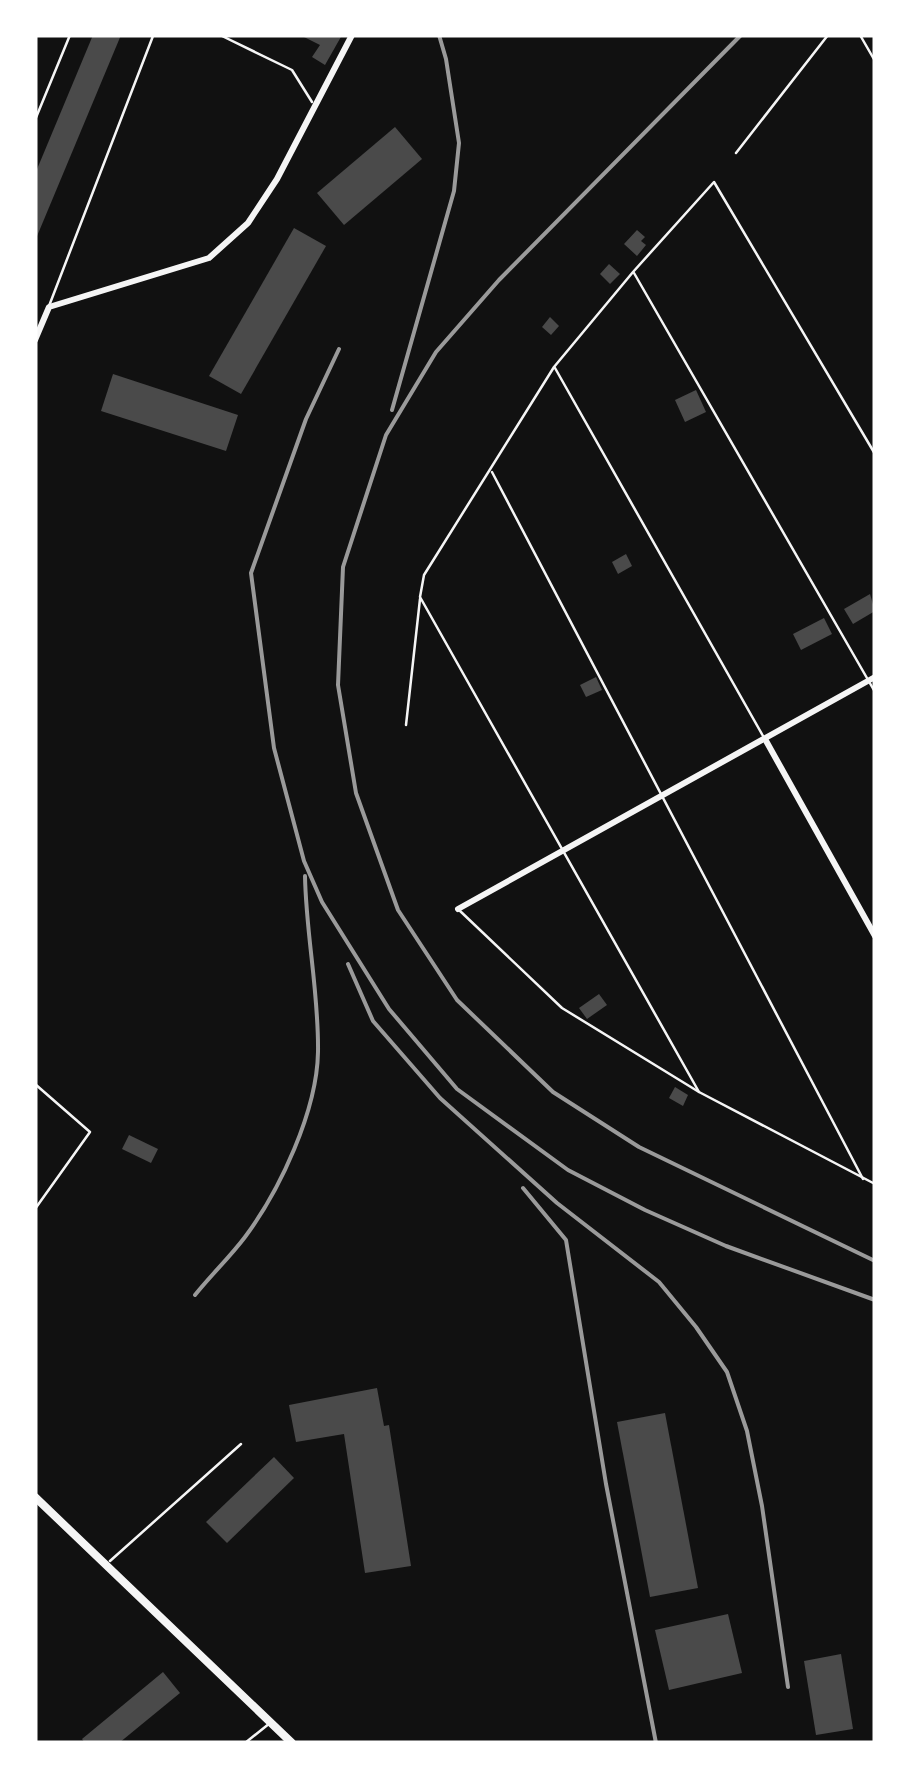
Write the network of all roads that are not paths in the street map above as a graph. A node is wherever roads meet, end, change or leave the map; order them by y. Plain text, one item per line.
1 (70, 35) edge
2 (154, 35) edge
3 (220, 35) edge
4 (352, 35) edge
5 (828, 35) edge
6 (860, 35) edge
7 (875, 61) edge
8 (316, 108) junction
9 (35, 120) edge
10 (736, 153) dead end
11 (633, 272) junction
12 (49, 307) junction
13 (35, 340) edge
14 (554, 367) junction
15 (875, 454) edge
16 (492, 472) junction
17 (420, 597) junction
18 (872, 678) edge
19 (875, 692) edge
20 (406, 725) dead end
21 (765, 739) junction
22 (664, 796) junction
23 (564, 851) junction
24 (458, 909) joint
25 (875, 936) edge
26 (35, 1084) edge
27 (699, 1092) junction
28 (864, 1179) junction
29 (875, 1184) edge
30 (35, 1209) edge
31 (241, 1444) dead end
32 (35, 1497) edge
33 (105, 1566) junction
34 (271, 1722) junction
35 (246, 1743) edge
36 (292, 1743) edge

1 - 9 lane
2 - 12 lane
3 - 8 lane
4 - 8 street
5 - 10 lane
6 - 7 lane
8 - 12 street
11 - 14 lane
11 - 15 lane
11 - 18 lane
12 - 13 street
14 - 16 lane
14 - 21 lane
16 - 17 lane
16 - 22 lane
17 - 20 lane
17 - 23 lane
18 - 19 lane
18 - 21 street
21 - 22 street
21 - 25 street
22 - 23 street
22 - 28 lane
23 - 24 street
23 - 27 lane
24 - 27 lane
26 - 30 lane
27 - 28 lane
28 - 29 lane
31 - 33 lane
32 - 33 street
33 - 34 street
34 - 35 lane
34 - 36 street

